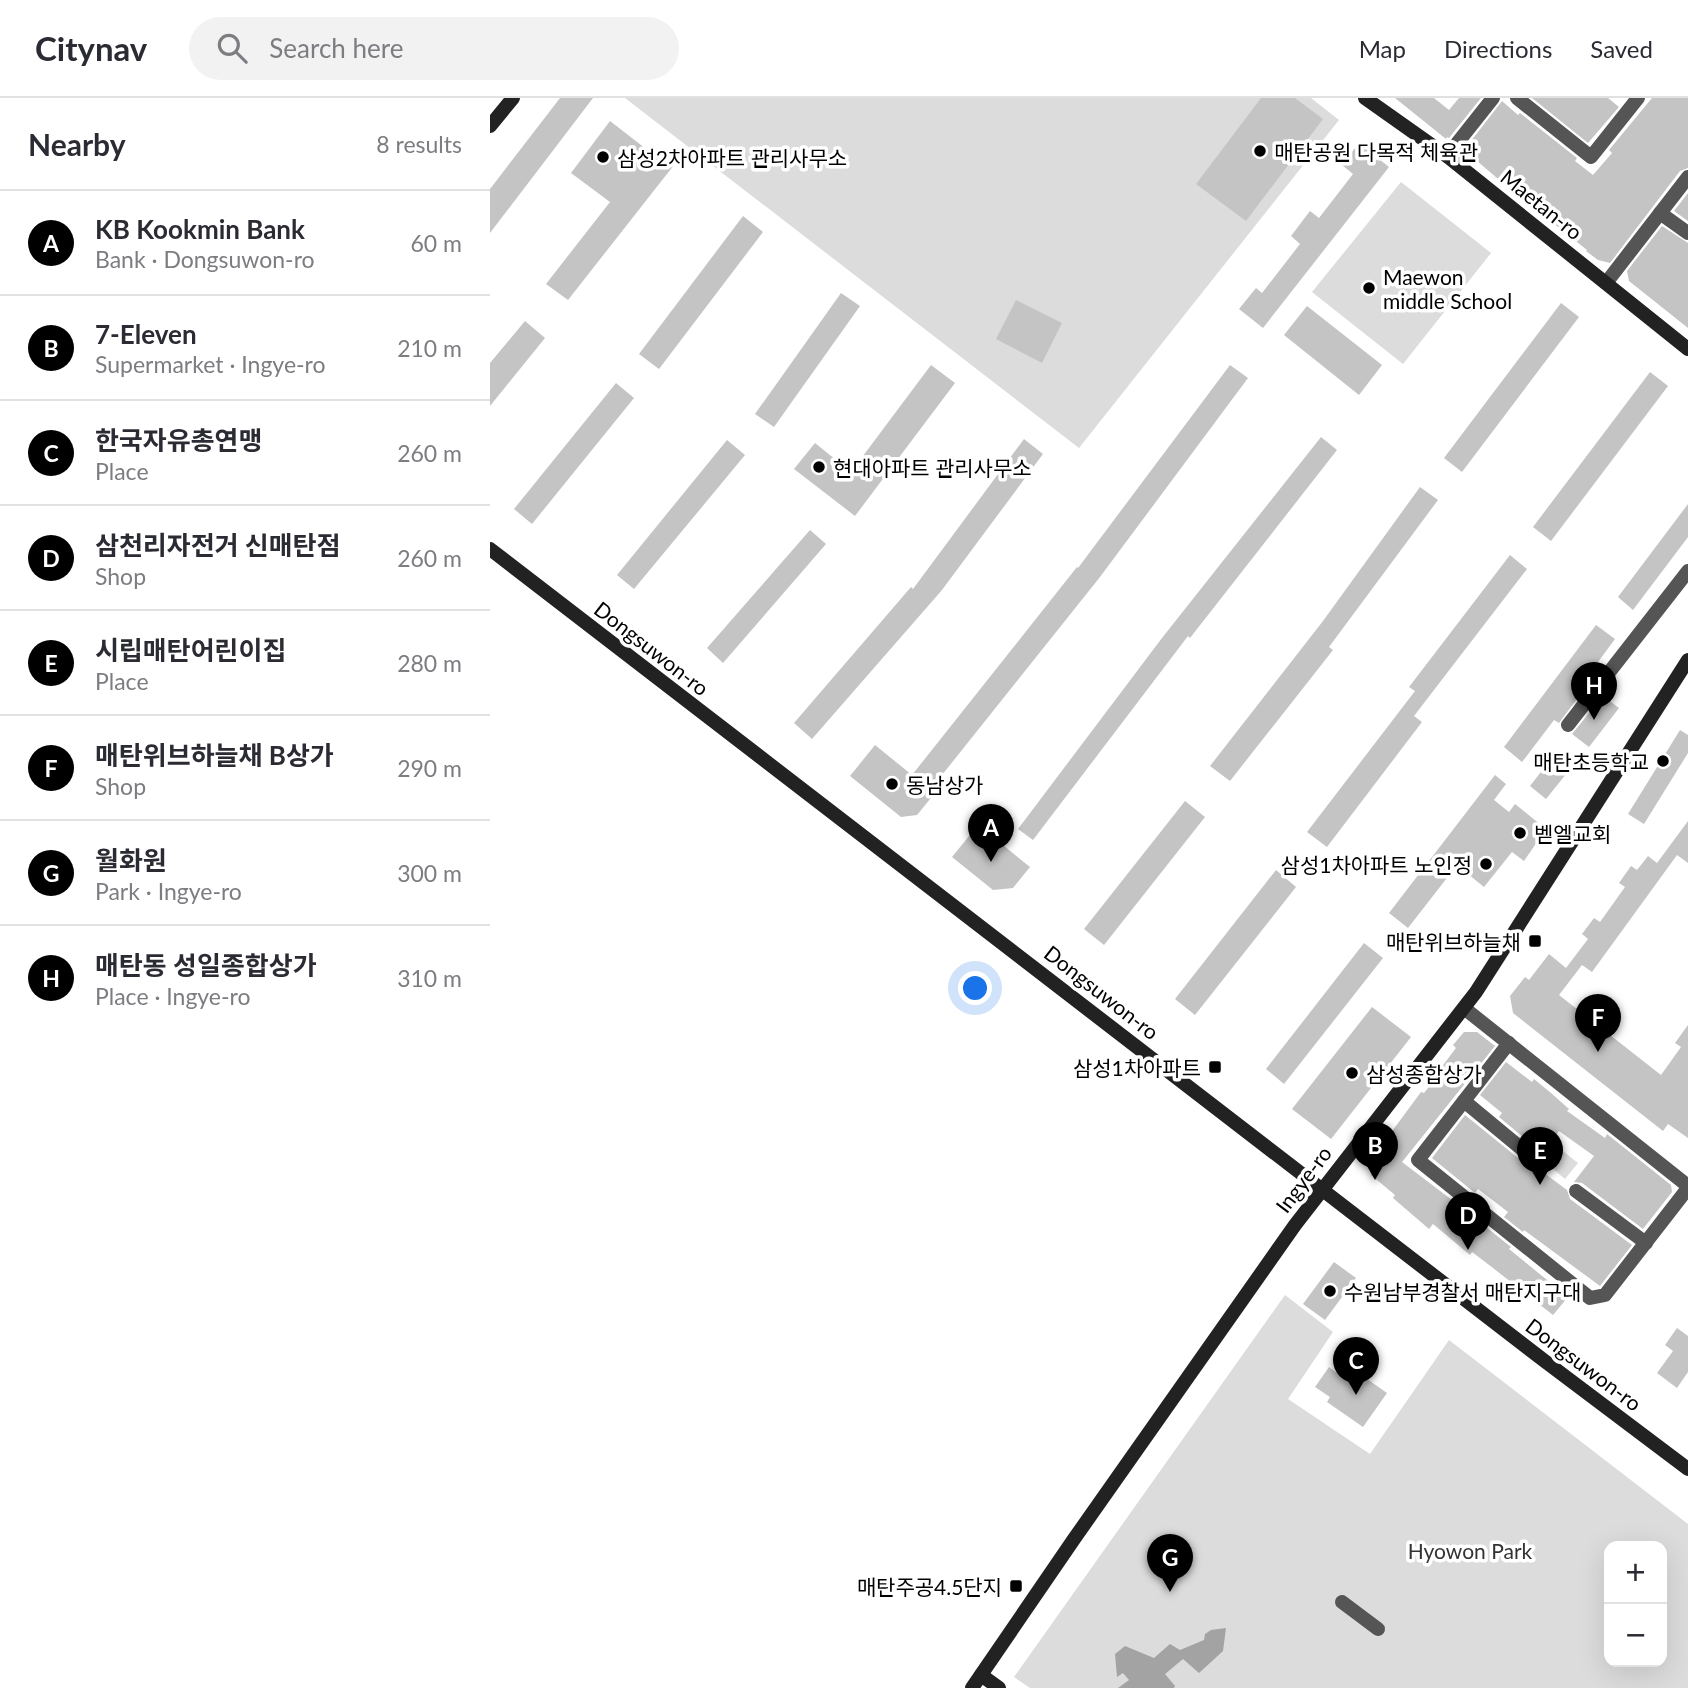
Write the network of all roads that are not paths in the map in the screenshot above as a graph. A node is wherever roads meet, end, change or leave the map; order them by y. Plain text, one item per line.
1 (513, 98) edge
2 (1365, 98) edge
3 (1493, 98) edge
4 (1517, 98) edge
5 (1635, 99) edge
6 (490, 126) edge
7 (1447, 156) junction
8 (1688, 177) edge
9 (1660, 213) junction
10 (1688, 233) edge
11 (1606, 283) junction
12 (1688, 349) edge
13 (490, 549) edge
14 (1688, 571) edge
15 (1688, 660) edge
16 (1568, 725) dead end
17 (1464, 1008) junction
18 (1509, 1043) junction
19 (1464, 1101) junction
20 (1540, 1164) dead end
21 (1688, 1187) edge
22 (1322, 1188) junction
23 (1576, 1191) dead end
24 (1646, 1243) junction
25 (1688, 1469) edge
26 (1342, 1602) dead end
27 (1378, 1629) dead end
28 (981, 1675) junction
29 (972, 1688) edge
30 (999, 1688) edge

1 - 6 street
2 - 7 street, Maetan-ro
3 - 7 street
4 - 5 street
7 - 11 street, Maetan-ro
8 - 9 street
9 - 10 street
9 - 11 street
11 - 12 street, Maetan-ro
13 - 22 street, Dongsuwon-ro
14 - 16 street
15 - 17 street, Ingye-ro
17 - 18 street
17 - 22 street, Ingye-ro
18 - 19 street
18 - 21 street
19 - 20 street
19 - 24 street
21 - 24 street
22 - 25 street, Dongsuwon-ro
22 - 28 street, Ingye-ro
23 - 24 street
26 - 27 street
28 - 29 street, Ingye-ro
28 - 30 street

